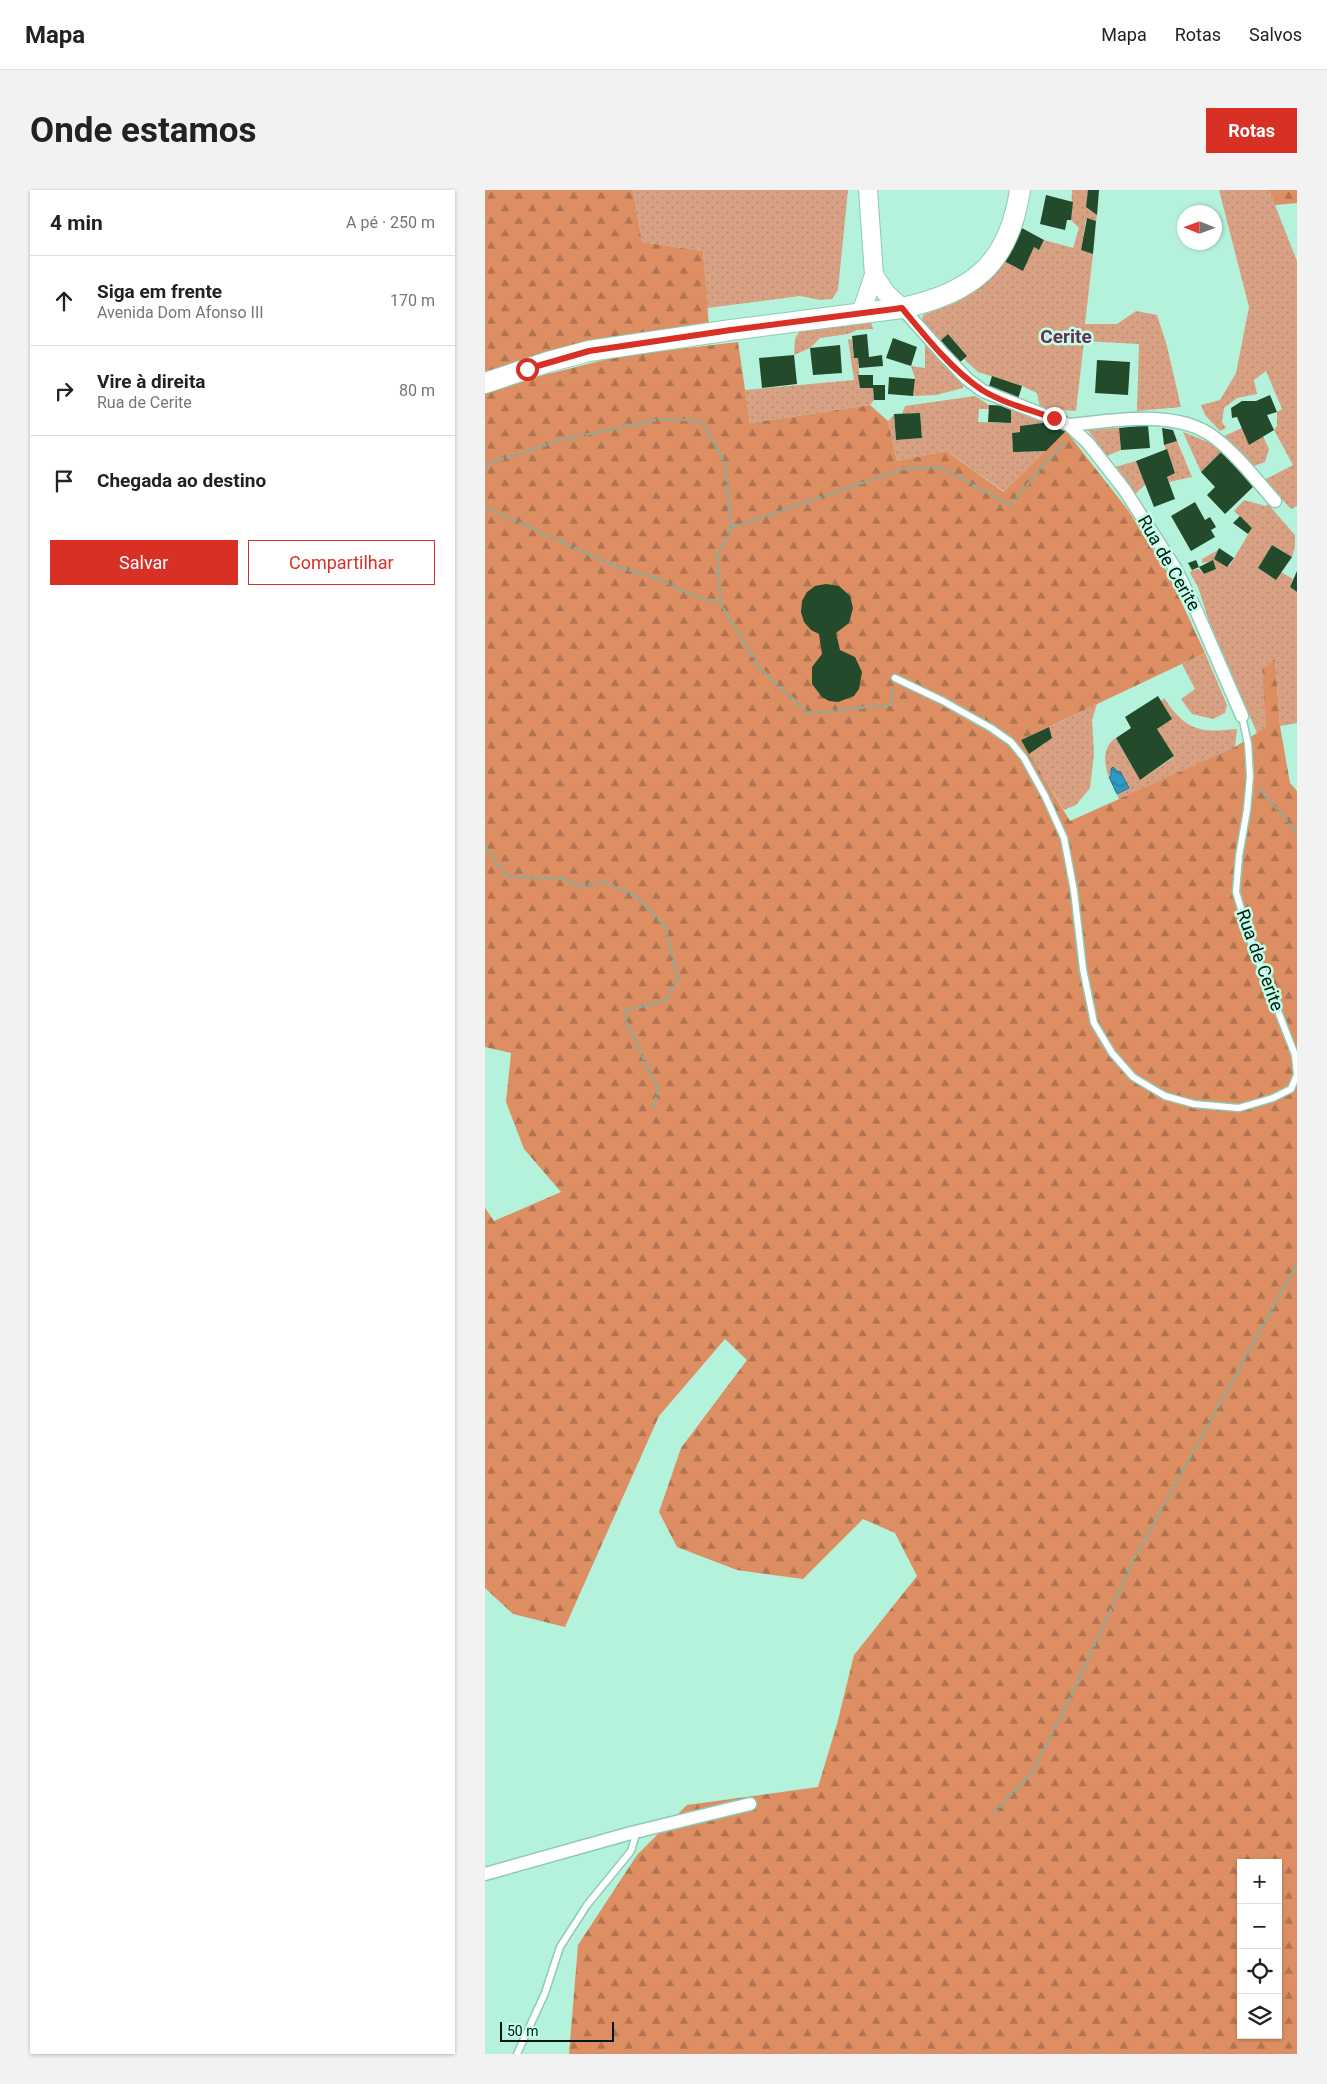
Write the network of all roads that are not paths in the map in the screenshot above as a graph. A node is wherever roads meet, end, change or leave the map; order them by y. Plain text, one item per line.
1 (868, 190) edge
2 (1020, 190) edge
3 (874, 275) junction
4 (902, 308) junction
5 (861, 313) junction
6 (485, 384) edge
7 (1072, 427) junction
8 (1275, 502) dead end
9 (895, 678) road end
10 (1242, 716) joint
11 (750, 1804) dead end
12 (637, 1831) junction
13 (485, 1874) edge
14 (517, 2054) edge

1 - 3 street
2 - 4 main road
3 - 4 street
3 - 5 street
4 - 5 main road
4 - 7 street, Rua de Cerite
5 - 6 main road
7 - 8 street, Rua de Cerite
7 - 10 street, Rua de Cerite
9 - 10 lane, Rua de Cerite
11 - 12 street
12 - 13 street
12 - 14 lane

